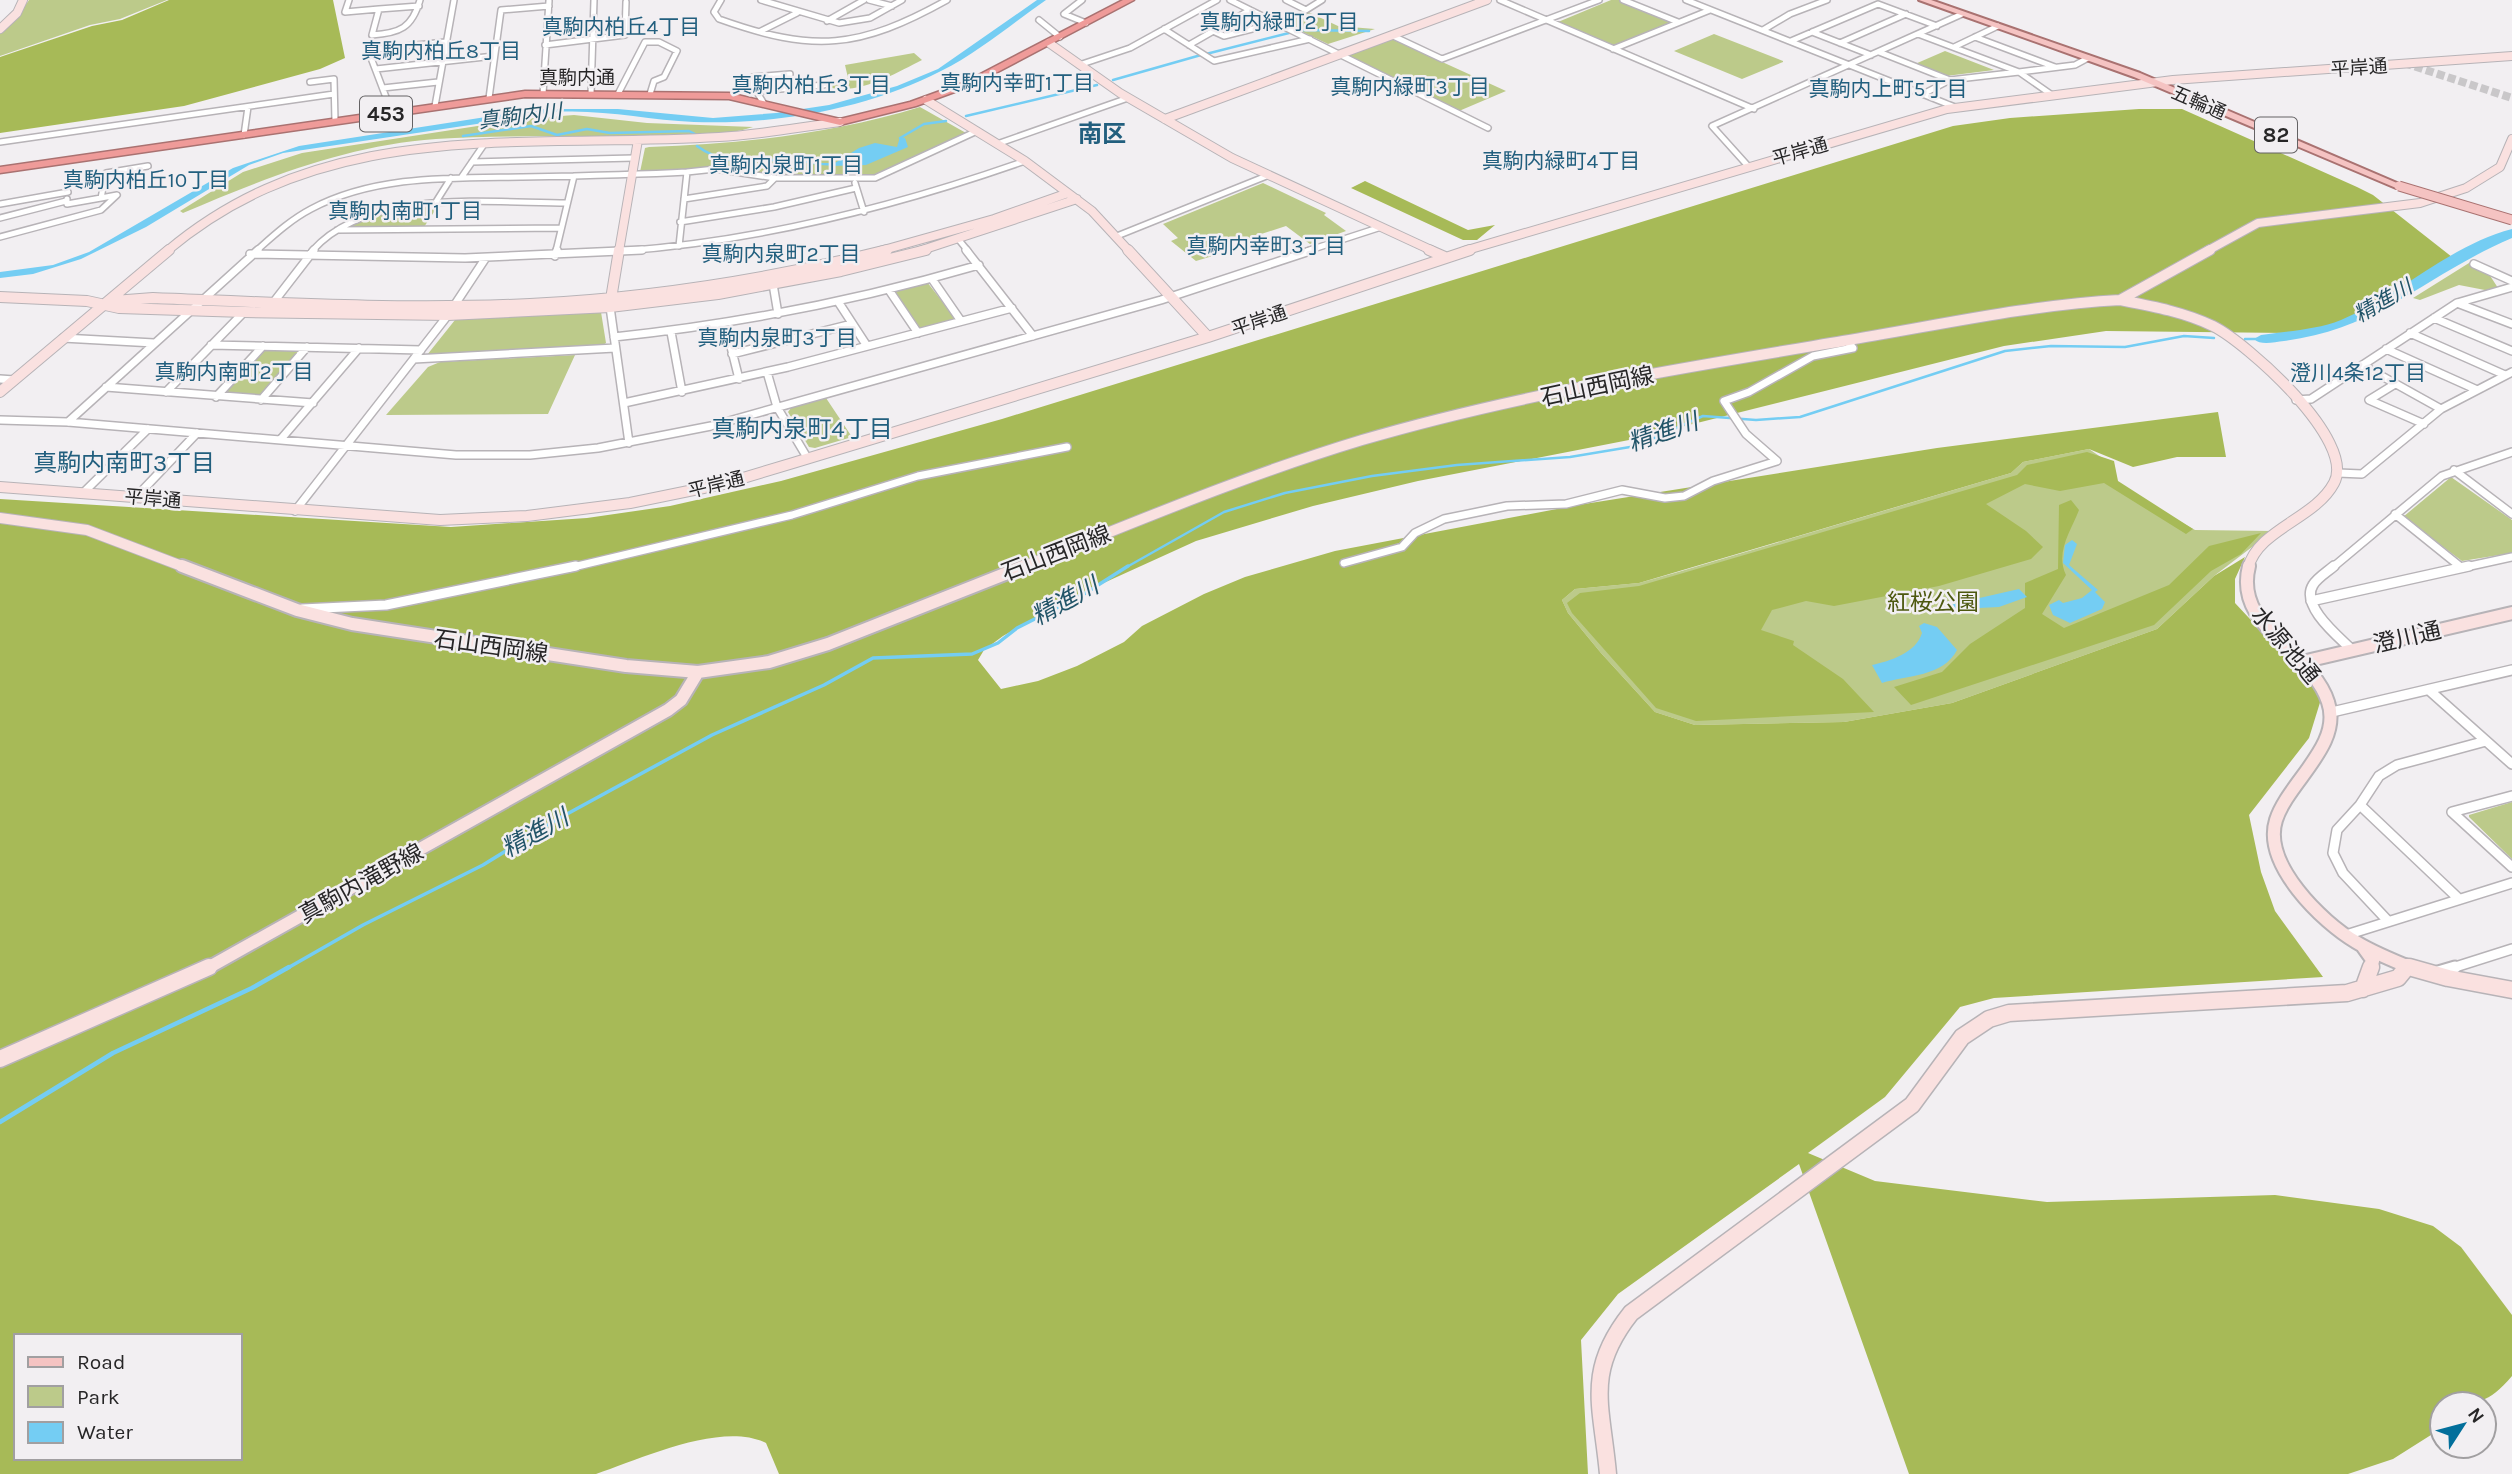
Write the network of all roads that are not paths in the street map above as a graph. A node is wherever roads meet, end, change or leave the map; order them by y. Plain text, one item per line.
1 (23, 0) edge
2 (349, 0) edge
3 (454, 0) edge
4 (594, 0) edge
5 (721, 0) edge
6 (761, 0) edge
7 (866, 0) edge
8 (902, 0) edge
9 (947, 0) edge
10 (1082, 0) edge
11 (1130, 0) edge
12 (1217, 0) edge
13 (1230, 0) edge
14 (1286, 0) edge
15 (1322, 0) edge
16 (1465, 0) edge
17 (1487, 0) edge
18 (1500, 0) edge
19 (1599, 0) edge
20 (1623, 0) edge
21 (1686, 0) edge
22 (1827, 0) edge
23 (1923, 0) edge
24 (626, 2) dead end
25 (1699, 2) edge
26 (419, 3) edge
27 (549, 3) edge
28 (892, 6) junction
29 (379, 9) junction
30 (1250, 10) junction
31 (1710, 10) junction
32 (797, 13) junction
33 (1906, 14) junction
34 (1962, 14) junction
35 (862, 20) junction
36 (1039, 20) dead end
37 (1546, 20) junction
38 (827, 21) junction
39 (1086, 23) junction
40 (1277, 23) junction
41 (1678, 23) junction
42 (1937, 26) junction
43 (1998, 26) junction
44 (0, 29) edge
45 (1164, 29) junction
46 (1213, 30) junction
47 (1763, 30) junction
48 (761, 32) junction
49 (1812, 32) junction
50 (1918, 34) junction
51 (1391, 35) junction
52 (876, 36) junction
53 (1060, 37) junction
54 (1975, 37) junction
55 (1310, 39) junction
56 (593, 40) junction
57 (1791, 41) junction
58 (445, 42) junction
59 (1049, 43) junction
60 (1840, 43) junction
61 (545, 45) junction
62 (1189, 45) junction
63 (1954, 47) junction
64 (1331, 49) junction
65 (1613, 49) junction
66 (1879, 52) junction
67 (1338, 55) junction
68 (1871, 55) junction
69 (494, 56) junction
70 (2512, 56) edge
71 (2088, 58) junction
72 (442, 61) junction
73 (1079, 65) junction
74 (1850, 65) junction
75 (2057, 67) junction
76 (376, 69) junction
77 (2019, 72) junction
78 (790, 74) dead end
79 (1950, 80) junction
80 (310, 82) dead end
81 (438, 82) junction
82 (2153, 82) junction
83 (824, 85) dead end
84 (383, 88) junction
85 (334, 94) junction
86 (542, 94) junction
87 (591, 94) junction
88 (618, 94) junction
89 (650, 94) junction
90 (1923, 94) junction
91 (2052, 95) junction
92 (489, 98) junction
93 (1128, 98) junction
94 (765, 99) junction
95 (926, 100) junction
96 (435, 106) junction
97 (248, 107) junction
98 (1955, 107) junction
99 (1754, 109) junction
100 (392, 113) junction
101 (1156, 114) junction
102 (1165, 119) junction
103 (334, 121) junction
104 (840, 122) junction
105 (1488, 128) dead end
106 (977, 131) junction
107 (244, 135) junction
108 (2512, 139) edge
109 (638, 140) junction
110 (0, 142) edge
111 (485, 143) junction
112 (997, 144) junction
113 (634, 158) junction
114 (1025, 161) junction
115 (472, 162) junction
116 (148, 166) dead end
117 (1748, 166) junction
118 (0, 170) edge
119 (687, 172) junction
120 (1269, 175) junction
121 (574, 176) junction
122 (630, 176) junction
123 (451, 178) junction
124 (461, 178) junction
125 (775, 178) junction
126 (853, 178) junction
127 (856, 188) junction
128 (1073, 196) junction
129 (101, 198) junction
130 (684, 199) junction
131 (66, 201) junction
132 (567, 203) junction
133 (0, 204) edge
134 (434, 205) junction
135 (864, 212) junction
136 (0, 218) edge
137 (2512, 220) edge
138 (680, 222) junction
139 (1381, 227) junction
140 (561, 228) junction
141 (337, 230) junction
142 (1117, 236) junction
143 (0, 237) edge
144 (959, 240) junction
145 (678, 246) junction
146 (617, 251) junction
147 (250, 254) junction
148 (310, 256) junction
149 (555, 256) junction
150 (1445, 257) junction
151 (485, 258) junction
152 (2474, 264) dead end
153 (979, 265) junction
154 (932, 279) junction
155 (2512, 281) edge
156 (774, 284) junction
157 (2512, 287) edge
158 (889, 290) junction
159 (0, 297) edge
160 (1172, 297) junction
161 (2120, 300) junction
162 (201, 301) junction
163 (103, 303) junction
164 (272, 303) junction
165 (610, 303) junction
166 (839, 303) junction
167 (2457, 303) junction
168 (454, 306) junction
169 (1012, 308) junction
170 (191, 311) junction
171 (244, 312) junction
172 (778, 314) junction
173 (448, 315) junction
174 (2434, 318) junction
175 (961, 321) junction
176 (725, 323) junction
177 (852, 324) junction
178 (2512, 324) edge
179 (671, 331) junction
180 (918, 333) junction
181 (2410, 333) junction
182 (1033, 336) junction
183 (614, 337) junction
184 (1208, 337) junction
185 (63, 338) junction
186 (1847, 341) junction
187 (154, 343) junction
188 (211, 345) junction
189 (263, 346) junction
190 (867, 346) junction
191 (307, 347) junction
192 (359, 348) junction
193 (615, 348) junction
194 (2386, 349) junction
195 (421, 350) junction
196 (2512, 351) edge
197 (732, 354) junction
198 (414, 359) junction
199 (2362, 365) junction
200 (767, 372) junction
201 (2508, 374) edge
202 (0, 379) edge
203 (739, 379) junction
204 (14, 380) junction
205 (2395, 384) junction
206 (106, 387) junction
207 (2475, 389) junction
208 (0, 392) edge
209 (166, 392) junction
210 (682, 392) junction
211 (216, 397) junction
212 (261, 400) junction
213 (2296, 400) junction
214 (313, 403) junction
215 (624, 403) junction
216 (777, 407) junction
217 (2441, 409) junction
218 (0, 420) edge
219 (68, 422) junction
220 (2424, 424) junction
221 (148, 429) junction
222 (197, 433) junction
223 (281, 439) junction
224 (629, 443) junction
225 (346, 447) junction
226 (1068, 447) dead end
227 (2510, 454) edge
228 (808, 459) junction
229 (2454, 470) junction
230 (2338, 473) junction
231 (0, 487) edge
232 (84, 492) junction
233 (137, 496) junction
234 (295, 511) junction
235 (2395, 514) junction
236 (2512, 514) edge
237 (0, 518) edge
238 (2512, 557) edge
239 (1344, 563) dead end
240 (2462, 568) junction
241 (2311, 601) junction
242 (297, 610) junction
243 (2512, 613) edge
244 (2352, 650) junction
245 (2302, 662) junction
246 (2512, 670) edge
247 (698, 672) junction
248 (2429, 690) junction
249 (2332, 712) junction
250 (2486, 741) junction
251 (2512, 764) edge
252 (2512, 796) edge
253 (2360, 805) junction
254 (2512, 867) edge
255 (2512, 883) edge
256 (2459, 899) junction
257 (2388, 921) junction
258 (2346, 935) junction
259 (2361, 944) junction
260 (2512, 948) edge
261 (2407, 967) junction
262 (2430, 975) junction
263 (2364, 989) junction
264 (2512, 990) edge
265 (0, 1059) edge
266 (1608, 1474) edge

1 - 44 street
2 - 29 street
3 - 58 street
4 - 56 street
5 - 48 street
6 - 32 street
7 - 28 street
7 - 38 street
8 - 28 street
9 - 52 street
10 - 39 street
11 - 39 highway, 真駒内通 / 453
12 - 45 street
13 - 30 street
14 - 15 street
16 - 64 street
17 - 51 street
18 - 37 street
19 - 37 street
20 - 41 street
21 - 25 street
22 - 47 street
23 - 34 main road, 五輪通 / 82
24 - 56 street
25 - 31 street
26 - 29 street
26 - 29 street
27 - 61 street
27 - 69 street
28 - 35 street
30 - 40 street
30 - 46 street
31 - 41 street
31 - 47 street
32 - 38 street
32 - 48 street
33 - 42 street
33 - 49 street
33 - 60 street
34 - 42 street
34 - 43 main road, 五輪通 / 82
35 - 38 street
35 - 52 street
36 - 53 street
37 - 51 street
37 - 65 street
39 - 53 highway, 真駒内通 / 453
40 - 46 street
40 - 55 street
41 - 65 street
42 - 50 street
43 - 54 street
43 - 71 main road, 五輪通 / 82
45 - 62 street
45 - 73 street
46 - 62 street
47 - 57 street
48 - 52 street
49 - 57 street
49 - 60 street
50 - 63 street
50 - 66 street
51 - 67 street
53 - 59 highway, 真駒内通 / 453
54 - 63 street
54 - 75 street
55 - 62 street
55 - 64 street
56 - 61 street
56 - 87 street
57 - 74 street
58 - 72 street
58 - 76 street
59 - 73 street
59 - 95 highway, 真駒内通 / 453
60 - 68 street
61 - 86 street
63 - 77 street
64 - 67 street
64 - 101 street
65 - 99 street
66 - 68 street
66 - 79 street
67 - 102 street
67 - 105 street
68 - 74 street
69 - 72 street
69 - 92 street
70 - 82 street, 平岸通
71 - 75 street
71 - 82 main road, 五輪通 / 82
72 - 76 street
72 - 81 street
73 - 93 street
74 - 90 street
74 - 99 street
75 - 77 street
76 - 84 street
77 - 79 street
77 - 91 street
78 - 94 street
79 - 90 street
80 - 85 street
81 - 84 street
81 - 96 street
82 - 91 street, 平岸通
82 - 137 main road, 五輪通 / 82, bridge
83 - 94 street
84 - 100 street
85 - 97 street
85 - 103 street
86 - 87 highway, 真駒内通 / 453
86 - 92 highway, 真駒内通 / 453
87 - 88 highway, 真駒内通 / 453
88 - 89 highway, 真駒内通 / 453
88 - 89 street
89 - 94 highway, 真駒内通 / 453
90 - 98 street
91 - 98 street, 平岸通
92 - 96 highway, 真駒内通 / 453
93 - 101 street
93 - 112 street
94 - 104 highway, 真駒内通 / 453
95 - 104 highway, 真駒内通 / 453
95 - 106 street
96 - 100 highway, 真駒内通 / 453
97 - 107 street
97 - 110 street
98 - 117 street, 平岸通
99 - 117 street
100 - 103 highway, 真駒内通 / 453
101 - 102 street
102 - 120 street
103 - 107 highway, 真駒内通 / 453
104 - 109 street
106 - 112 street
106 - 126 street
107 - 118 highway, 真駒内通 / 453
108 - 161 street
109 - 111 street
109 - 113 street
111 - 115 street
111 - 163 street
112 - 114 street
113 - 115 street
113 - 122 street
114 - 128 street
114 - 135 street
115 - 124 street
116 - 129 street
117 - 150 street, 平岸通
119 - 122 street
119 - 125 street
119 - 130 street
120 - 139 street
120 - 142 street
121 - 122 street
121 - 124 street
121 - 132 street
122 - 146 street
123 - 124 street
123 - 134 street
123 - 147 street
125 - 126 street
125 - 130 street
126 - 127 street
127 - 135 street
127 - 138 street
128 - 142 street
128 - 144 street
128 - 165 street
129 - 131 street
129 - 143 street
130 - 138 street
131 - 133 street
131 - 136 street
132 - 134 street
132 - 140 street
134 - 141 street
135 - 145 street
138 - 145 street
139 - 150 street
139 - 160 street
140 - 141 street
140 - 149 street
141 - 148 street
142 - 160 street
144 - 153 street
144 - 156 street
145 - 146 street
146 - 149 street
146 - 165 street
147 - 148 street
147 - 162 street
148 - 151 street
148 - 164 street
149 - 151 street
150 - 184 street, 平岸通
151 - 168 street
152 - 155 street
153 - 154 street
153 - 169 street
154 - 158 street
154 - 175 street
156 - 165 street
156 - 172 street
157 - 167 street
158 - 166 street
158 - 180 street
159 - 163 street
160 - 182 street
160 - 184 street
161 - 186 street, 石山西岡線
161 - 213 street
162 - 163 street
162 - 164 street
162 - 170 street
163 - 170 street
163 - 185 street
164 - 168 street
165 - 168 street
165 - 173 street
165 - 183 street
166 - 172 street
166 - 177 street
167 - 174 street
167 - 178 street
168 - 173 street
169 - 175 street
169 - 182 street
170 - 171 street
170 - 187 street
171 - 173 street
171 - 188 street
172 - 176 street
173 - 195 street
174 - 181 street
174 - 196 street
175 - 180 street
176 - 179 street
176 - 197 street
177 - 190 street
177 - 197 street
179 - 183 street
179 - 210 street
180 - 190 street
181 - 194 street
181 - 201 street
182 - 216 street
183 - 193 street
184 - 228 street, 平岸通
185 - 187 street
185 - 204 street
186 - 239 street
186 - 247 street, 石山西岡線
187 - 206 street
188 - 189 street
188 - 209 street
189 - 191 street
189 - 211 street
190 - 200 street
191 - 192 street
191 - 212 street
192 - 195 street
192 - 214 street
193 - 198 street
193 - 215 street
194 - 199 street
194 - 207 street
195 - 198 street
197 - 203 street
198 - 225 street
199 - 205 street
199 - 213 street
200 - 203 street
200 - 216 street
201 - 207 street
202 - 204 street
203 - 210 street
204 - 208 street
205 - 217 street
205 - 220 street
206 - 209 street
206 - 219 street
207 - 217 street
209 - 211 street
210 - 215 street
211 - 212 street
212 - 214 street
213 - 230 street
214 - 223 street
215 - 224 street
216 - 224 street
216 - 228 street
217 - 220 street
218 - 219 street
219 - 221 street
220 - 230 street
221 - 222 street
221 - 232 street
222 - 223 street
222 - 233 street
223 - 225 street
224 - 225 street
225 - 234 street
226 - 242 street
227 - 229 street
228 - 234 street, 平岸通
229 - 235 street
229 - 236 street
230 - 245 street, 水源池通
231 - 232 street, 平岸通
232 - 233 street, 平岸通
233 - 234 street, 平岸通
235 - 240 street
235 - 241 street
237 - 242 street, 石山西岡線
238 - 240 street
240 - 241 street
241 - 244 street
242 - 247 street, 石山西岡線
243 - 244 street, 澄川通
244 - 245 street, 澄川通
245 - 249 street, 水源池通
246 - 248 street
247 - 265 street, 真駒内滝野線
248 - 249 street
248 - 250 street
249 - 258 street
250 - 251 street
250 - 253 street
252 - 254 street
253 - 256 street
253 - 257 street
255 - 256 street
256 - 257 street
257 - 258 street
258 - 259 street
259 - 261 street
259 - 263 street
260 - 262 street
261 - 262 street
261 - 263 street
262 - 264 street
263 - 266 street

